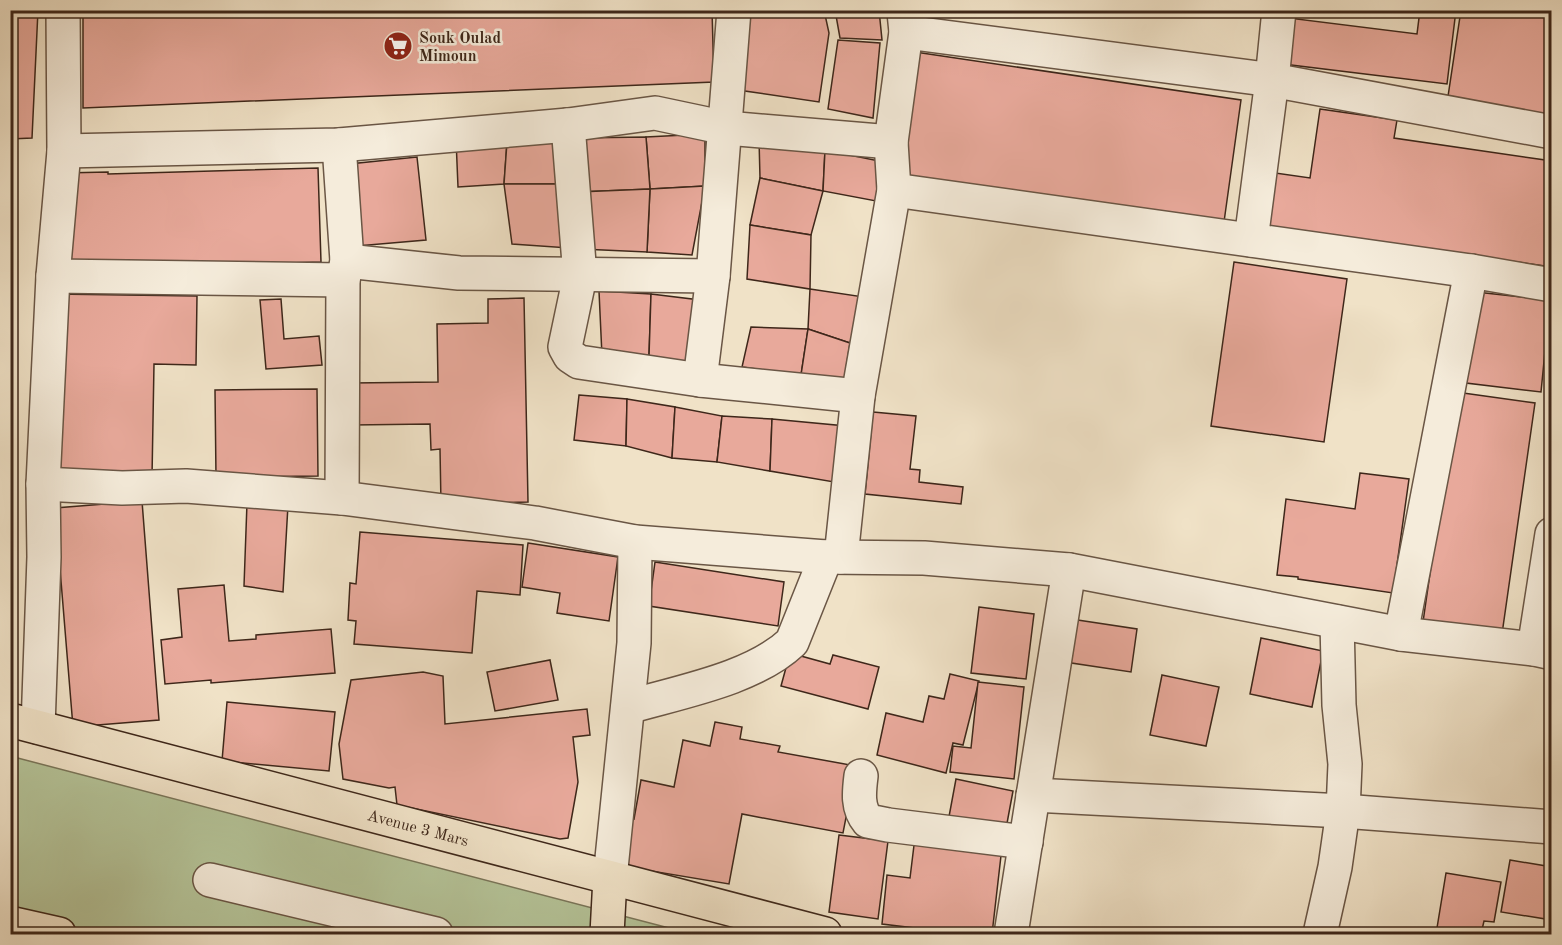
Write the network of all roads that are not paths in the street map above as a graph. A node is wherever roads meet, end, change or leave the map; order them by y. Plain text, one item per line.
1 (63, 10) edge
2 (734, 10) edge
3 (1279, 10) edge
4 (905, 22) edge
5 (1272, 80) junction
6 (568, 125) junction
7 (726, 129) junction
8 (1551, 132) edge
9 (891, 142) junction
10 (339, 145) junction
11 (64, 151) junction
12 (894, 190) junction
13 (1251, 240) junction
14 (345, 270) junction
15 (1471, 271) junction
16 (53, 276) junction
17 (579, 276) junction
18 (713, 276) junction
19 (1551, 285) edge
20 (700, 380) junction
21 (858, 396) junction
22 (43, 484) junction
23 (342, 498) junction
24 (1551, 534) edge
25 (635, 542) junction
26 (834, 557) junction
27 (1070, 570) junction
28 (1338, 622) junction
29 (1401, 634) junction
30 (1543, 651) edge
31 (628, 707) junction
32 (24, 723) edge
33 (861, 776) dead end
34 (1033, 795) junction
35 (1343, 811) junction
36 (1551, 827) edge
37 (1026, 842) junction
38 (610, 878) junction
39 (210, 880) dead end
40 (10, 923) edge
41 (59, 934) edge
42 (436, 934) edge
43 (607, 934) edge
44 (825, 934) edge
45 (1011, 934) edge
46 (1320, 934) edge

1 - 11 street
2 - 7 street
3 - 5 street
4 - 5 street
4 - 9 street
5 - 8 street
5 - 13 street
6 - 7 street
6 - 10 street
6 - 17 street
7 - 9 street
7 - 18 street
9 - 12 street
10 - 11 street
10 - 14 street
11 - 16 street
12 - 13 street
12 - 21 street
13 - 15 street
14 - 16 street
14 - 17 street
14 - 23 street
15 - 19 street
15 - 29 street
16 - 22 street
17 - 18 street
17 - 20 street
18 - 20 street
20 - 21 street
21 - 26 street
22 - 23 street
22 - 32 street
23 - 25 street
24 - 30 street
25 - 26 street
25 - 31 street
26 - 27 street
26 - 31 street
27 - 28 street
27 - 34 street
28 - 29 street
28 - 35 street
29 - 30 street
31 - 38 street
32 - 38 main road, Avenue 3 Mars
33 - 37 street
34 - 35 street
34 - 37 street
35 - 36 street
35 - 46 street
37 - 45 street
38 - 43 main road
38 - 44 main road, Avenue 3 Mars
39 - 42 street
40 - 41 main road

